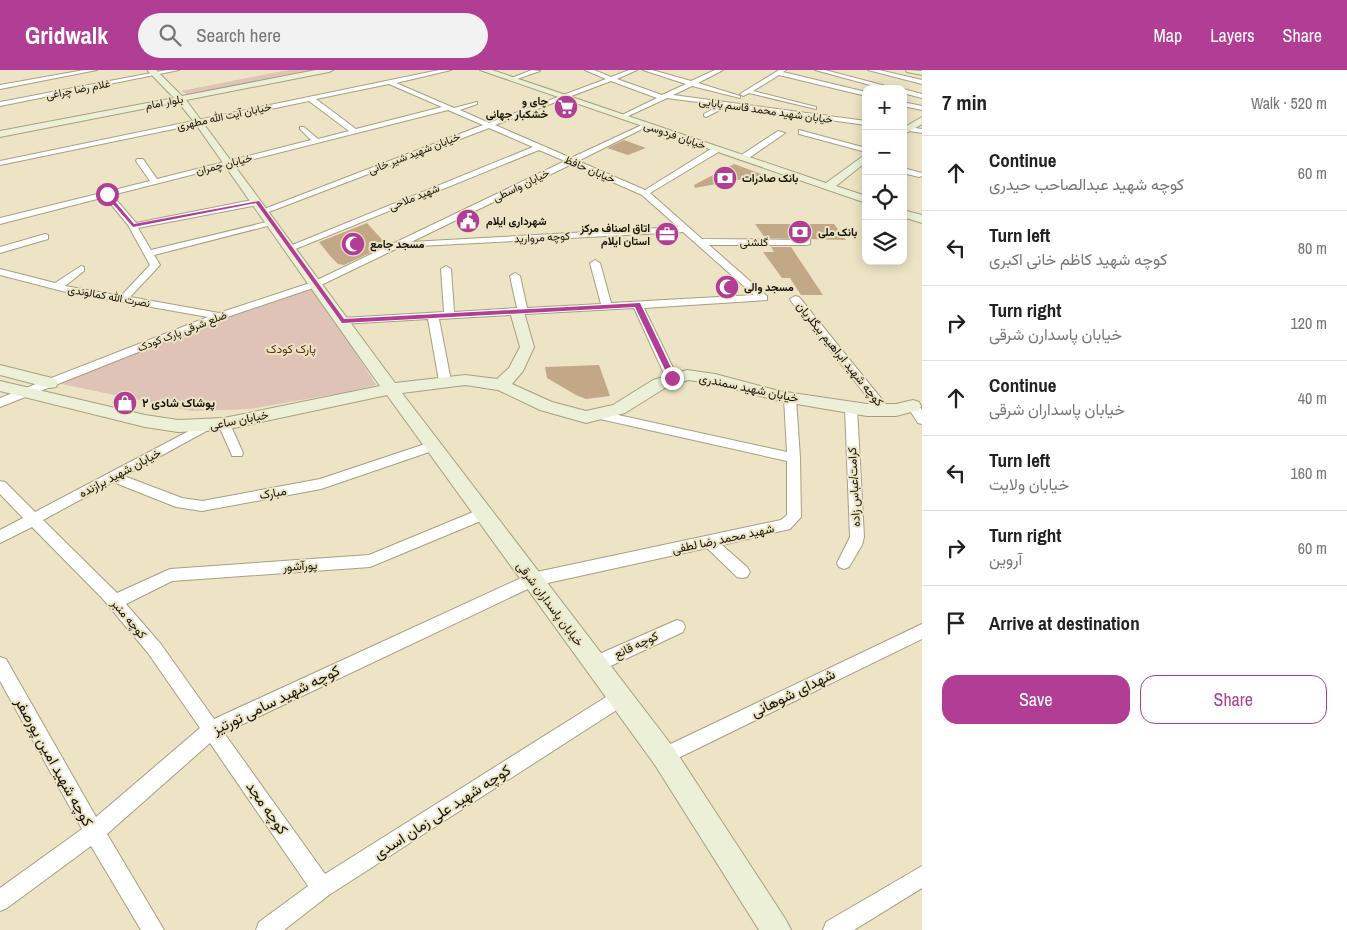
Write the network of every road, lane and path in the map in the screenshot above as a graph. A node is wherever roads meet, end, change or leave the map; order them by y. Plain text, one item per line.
1 (55, 70) edge
2 (89, 70) edge
3 (176, 70) edge
4 (283, 70) edge
5 (329, 70) edge
6 (448, 70) edge
7 (484, 70) edge
8 (535, 70) edge
9 (588, 70) edge
10 (634, 70) edge
11 (646, 70) edge
12 (720, 70) edge
13 (818, 70) edge
14 (871, 70) edge
15 (910, 70) edge
16 (781, 71) edge
17 (153, 72) edge
18 (922, 73) edge
19 (682, 74) dead end
20 (673, 78) junction
21 (512, 79) junction
22 (612, 79) junction
23 (0, 80) edge
24 (390, 82) junction
25 (922, 82) edge
26 (693, 84) junction
27 (99, 85) junction
28 (878, 85) edge
29 (0, 87) edge
30 (747, 92) junction
31 (907, 92) edge
32 (862, 93) edge
33 (176, 95) junction
34 (922, 96) edge
35 (564, 97) junction
36 (665, 97) junction
37 (310, 98) junction
38 (733, 101) junction
39 (1, 103) edge
40 (107, 103) dead end
41 (475, 103) dead end
42 (907, 105) edge
43 (922, 108) edge
44 (451, 109) junction
45 (771, 110) junction
46 (706, 115) dead end
47 (622, 117) junction
48 (767, 118) dead end
49 (922, 120) edge
50 (198, 121) junction
51 (852, 121) junction
52 (862, 122) edge
53 (489, 125) junction
54 (646, 125) junction
55 (302, 128) dead end
56 (907, 129) edge
57 (907, 130) edge
58 (354, 131) junction
59 (922, 131) edge
60 (802, 132) dead end
61 (782, 133) dead end
62 (0, 134) edge
63 (316, 140) junction
64 (539, 146) junction
65 (717, 149) junction
66 (862, 156) edge
67 (743, 158) junction
68 (862, 159) edge
69 (140, 161) dead end
70 (572, 161) junction
71 (0, 162) edge
72 (228, 163) junction
73 (907, 171) edge
74 (919, 175) dead end
75 (154, 181) junction
76 (828, 187) junction
77 (644, 193) junction
78 (107, 194) junction
79 (862, 199) edge
80 (260, 206) junction
81 (907, 214) edge
82 (922, 219) edge
83 (0, 220) edge
84 (271, 224) junction
85 (133, 226) junction
86 (687, 230) junction
87 (45, 237) dead end
88 (702, 242) junction
89 (807, 242) dead end
90 (397, 245) junction
91 (290, 248) junction
92 (0, 250) edge
93 (150, 253) junction
94 (595, 263) dead end
95 (81, 269) dead end
96 (446, 269) dead end
97 (0, 272) edge
98 (515, 276) dead end
99 (316, 284) junction
100 (58, 286) junction
101 (123, 299) junction
102 (795, 299) dead end
103 (638, 305) junction
104 (607, 306) junction
105 (520, 311) junction
106 (448, 315) junction
107 (220, 316) junction
108 (433, 316) junction
109 (342, 321) junction
110 (0, 370) edge
111 (672, 378) junction
112 (445, 382) junction
113 (50, 384) junction
114 (502, 385) junction
115 (0, 386) edge
116 (391, 390) junction
117 (25, 392) junction
118 (790, 398) junction
119 (0, 403) edge
120 (851, 408) junction
121 (884, 410) junction
122 (918, 413) edge
123 (600, 416) junction
124 (224, 424) junction
125 (206, 426) junction
126 (433, 446) junction
127 (237, 453) dead end
128 (794, 458) junction
129 (113, 477) junction
130 (0, 486) edge
131 (483, 514) junction
132 (34, 519) junction
133 (0, 537) edge
134 (710, 542) junction
135 (844, 563) dead end
136 (742, 572) dead end
137 (532, 580) junction
138 (114, 602) junction
139 (677, 627) dead end
140 (922, 631) edge
141 (596, 664) junction
142 (0, 665) edge
143 (620, 698) junction
144 (212, 729) junction
145 (664, 756) junction
146 (94, 832) junction
147 (922, 876) edge
148 (322, 888) junction
149 (0, 902) edge
150 (153, 930) edge
151 (267, 930) edge
152 (776, 930) edge
153 (834, 930) edge

1 - 23 street
2 - 27 street
2 - 29 street
3 - 17 street, غلام رضا چراغی
4 - 33 street, بلوار امام
5 - 33 street, بلوار امام
6 - 24 street, خیابان آیت الله مطهری
7 - 21 street, خیابان فردوسی
8 - 21 street
9 - 22 street, خیابان شهید محمد قاسم بابایی
10 - 22 street, خیابان شهید شیر خانی
11 - 20 street
12 - 26 street
13 - 28 street
14 - 25 street
15 - 18 street
16 - 30 street
16 - 32 street
17 - 27 street, غلام رضا چراغی
17 - 33 street, خیابان پاسداران شرقی
19 - 20 street
20 - 26 street
21 - 35 street, خیابان فردوسی
22 - 35 street, خیابان شهید شیر خانی
22 - 36 street, خیابان شهید محمد قاسم بابایی
24 - 37 street, خیابان آیت الله مطهری
24 - 44 street, خیابان حافظ
26 - 36 street
26 - 38 street
27 - 39 street, غلام رضا چراغی
30 - 38 street
30 - 51 street
31 - 34 street
33 - 40 street, بلوار امام
33 - 50 street, خیابان پاسداران شرقی
33 - 62 street, بلوار امام
35 - 47 street, خیابان فردوسی
35 - 53 street, خیابان شهید شیر خانی
36 - 38 street, خیابان شهید محمد قاسم بابایی
36 - 47 street
37 - 50 street, خیابان آیت الله مطهری
37 - 58 street
38 - 45 street, خیابان شهید محمد قاسم بابایی
38 - 46 street
41 - 44 street, خیابان چمران
42 - 43 street
44 - 53 street, خیابان حافظ
44 - 58 street, خیابان چمران
45 - 48 street
45 - 51 street, خیابان شهید محمد قاسم بابایی
47 - 54 street, خیابان فردوسی
49 - 56 street
50 - 71 street, خیابان آیت الله مطهری
50 - 72 street, خیابان پاسداران شرقی
51 - 52 street, خیابان شهید محمد قاسم بابایی
53 - 64 street, خیابان حافظ
53 - 80 street, خیابان شهید شیر خانی
54 - 65 street, خیابان فردوسی
54 - 70 street, خیابان واسطی
55 - 63 street
57 - 59 street
58 - 63 street, خیابان چمران
60 - 66 street
61 - 67 street
63 - 72 street, خیابان چمران
64 - 70 street, خیابان حافظ
64 - 91 street, شهید ملاحی
65 - 67 street, خیابان فردوسی
65 - 77 street
67 - 76 street, خیابان فردوسی
68 - 76 street
69 - 75 street
70 - 77 street, خیابان حافظ
70 - 90 street, خیابان واسطی
72 - 75 street, خیابان چمران
72 - 80 street, خیابان پاسداران شرقی
73 - 74 street
75 - 78 street, خیابان چمران
76 - 79 street, خیابان فردوسی
77 - 86 street, خیابان حافظ
78 - 83 street, خیابان چمران
78 - 85 street
80 - 84 street, خیابان پاسداران شرقی
80 - 85 street, خیابان شهید شیر خانی
81 - 82 street
84 - 91 street, خیابان پاسداران شرقی
84 - 93 street
85 - 93 street
86 - 88 street, خیابان حافظ
86 - 90 street, کوچه مروارید
87 - 92 street
88 - 89 street, گلشنی
88 - 103 street, خیابان حافظ
90 - 99 street, خیابان واسطی
91 - 99 street, خیابان پاسداران شرقی
93 - 101 street
94 - 104 street
95 - 100 street
96 - 106 street
97 - 100 street, نصرت الله کمالوندی
98 - 105 street
99 - 107 street, ضلع شرقی پارک کودک
99 - 109 street, خیابان پاسداران شرقی
100 - 101 street, نصرت الله کمالوندی
101 - 107 street, نصرت الله کمالوندی
102 - 121 street, کوچه شهید ابراهیم بیگلریان
103 - 104 street
103 - 111 street
104 - 105 street
105 - 106 street
105 - 114 street
106 - 108 street
107 - 113 street, ضلع شرقی پارک کودک
108 - 109 street
108 - 112 street
109 - 116 street, خیابان پاسداران شرقی
110 - 113 street
111 - 118 street, خیابان شهید سمندری
111 - 123 street, خیابان شهید سمندری
112 - 114 street, خیابان شهید سمندری
112 - 116 street, خیابان شهید سمندری
113 - 117 street, ضلع شرقی پارک کودک
114 - 123 street, خیابان شهید سمندری
115 - 117 street, خیابان ساعی
116 - 124 street, خیابان ساعی
116 - 126 street, خیابان پاسداران شرقی
117 - 119 street, ضلع شرقی پارک کودک
117 - 125 street, خیابان ساعی
118 - 120 street, خیابان شهید سمندری
118 - 128 street, شهید محمد رضا لطفی
120 - 121 street, خیابان شهید سمندری
120 - 135 street, کرامت/عباس زاده
121 - 122 street, خیابان شهید سمندری
123 - 128 street
124 - 125 street, خیابان ساعی
124 - 127 street
125 - 129 street, خیابان شهید برازنده
126 - 129 street, مبارک
126 - 131 street, خیابان پاسداران شرقی
128 - 134 street, شهید محمد رضا لطفی
129 - 132 street, خیابان شهید برازنده
130 - 132 street, کوچه منبر
131 - 137 street, خیابان پاسداران شرقی
131 - 138 street, پورآشور
132 - 133 street, خیابان شهید برازنده
132 - 138 street, کوچه منبر
134 - 136 street
134 - 137 street, شهید محمد رضا لطفی
137 - 141 street, خیابان پاسداران شرقی
137 - 144 street, کوچه شهید سامی تورتیز
138 - 144 street, کوچه منبر
139 - 141 street, کوچه قانع
140 - 145 street, شهدای شوهانی
141 - 143 street, خیابان پاسداران شرقی
142 - 146 street, کوچه شهید امین پورصفر
143 - 145 street, خیابان پاسداران شرقی
143 - 148 street, کوچه شهید علی زمان اسدی
144 - 146 street, کوچه شهید سامی تورتیز
144 - 148 street, کوچه مجد
145 - 152 street, خیابان پاسداران شرقی
146 - 149 street, کوچه شهید سامی تورتیز
146 - 150 street
147 - 153 street
148 - 151 street, کوچه شهید علی زمان اسدی

